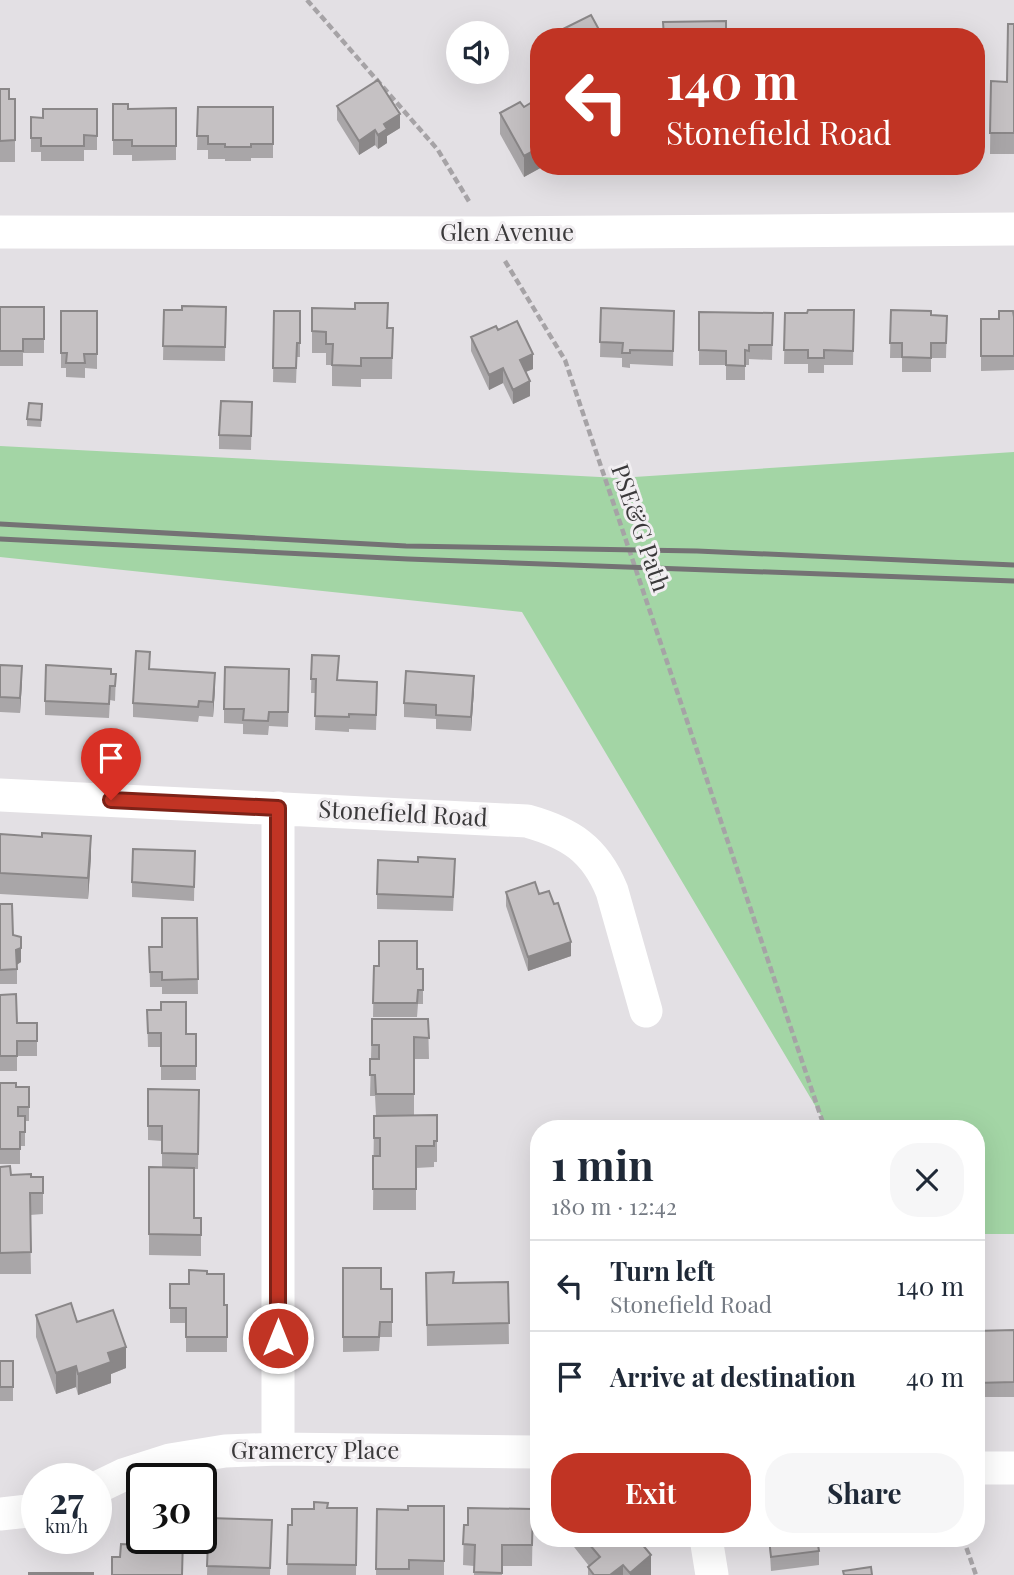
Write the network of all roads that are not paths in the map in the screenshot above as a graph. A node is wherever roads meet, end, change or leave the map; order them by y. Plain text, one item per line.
1 (1014, 229) edge
2 (0, 232) edge
3 (0, 795) edge
4 (278, 808) junction
5 (646, 1011) dead end
6 (278, 1449) junction
7 (530, 1452) edge
8 (985, 1468) edge
9 (1014, 1468) edge
10 (112, 1480) edge
11 (21, 1512) edge
12 (0, 1514) edge
13 (707, 1547) edge
14 (712, 1575) edge

1 - 2 street, Glen Avenue
3 - 4 street, Stonefield Road
4 - 5 street, Stonefield Road
4 - 6 street
6 - 7 street, Gramercy Place
6 - 10 street, Gramercy Place
8 - 9 street
11 - 12 street
13 - 14 street

